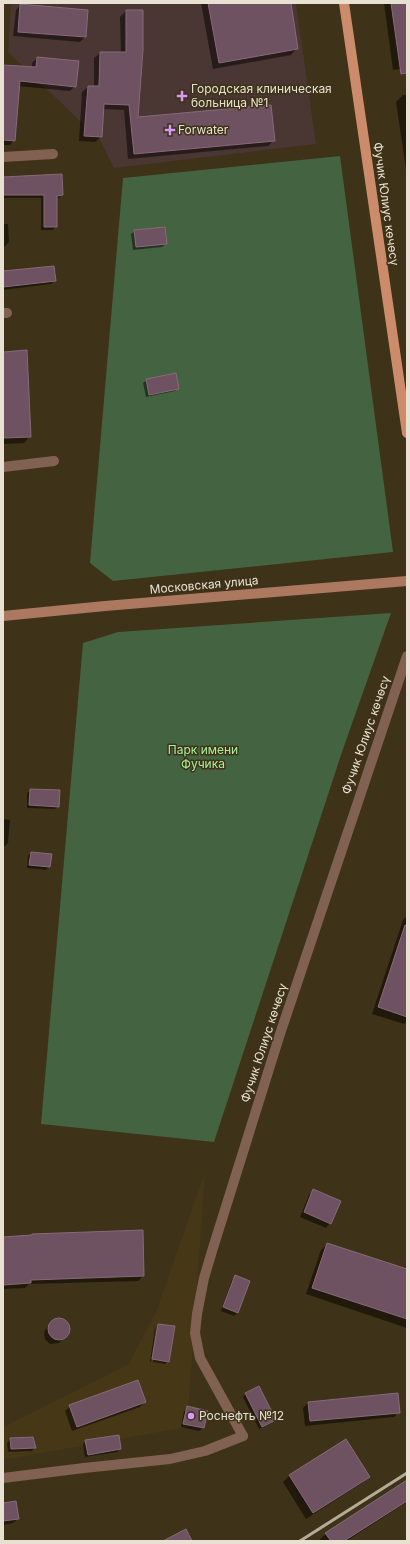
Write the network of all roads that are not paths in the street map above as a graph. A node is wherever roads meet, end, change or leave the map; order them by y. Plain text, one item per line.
1 (344, 3) edge
2 (53, 154) dead end
3 (3, 157) edge
4 (407, 433) edge
5 (54, 461) dead end
6 (3, 466) edge
7 (407, 581) edge
8 (3, 616) edge
9 (407, 656) edge
10 (3, 1478) edge

1 - 4 main road, Фучик Юлиус көчөсү
2 - 3 street
5 - 6 street
7 - 8 main road, Московская улица
9 - 10 street, Фучик Юлиус көчөсү

